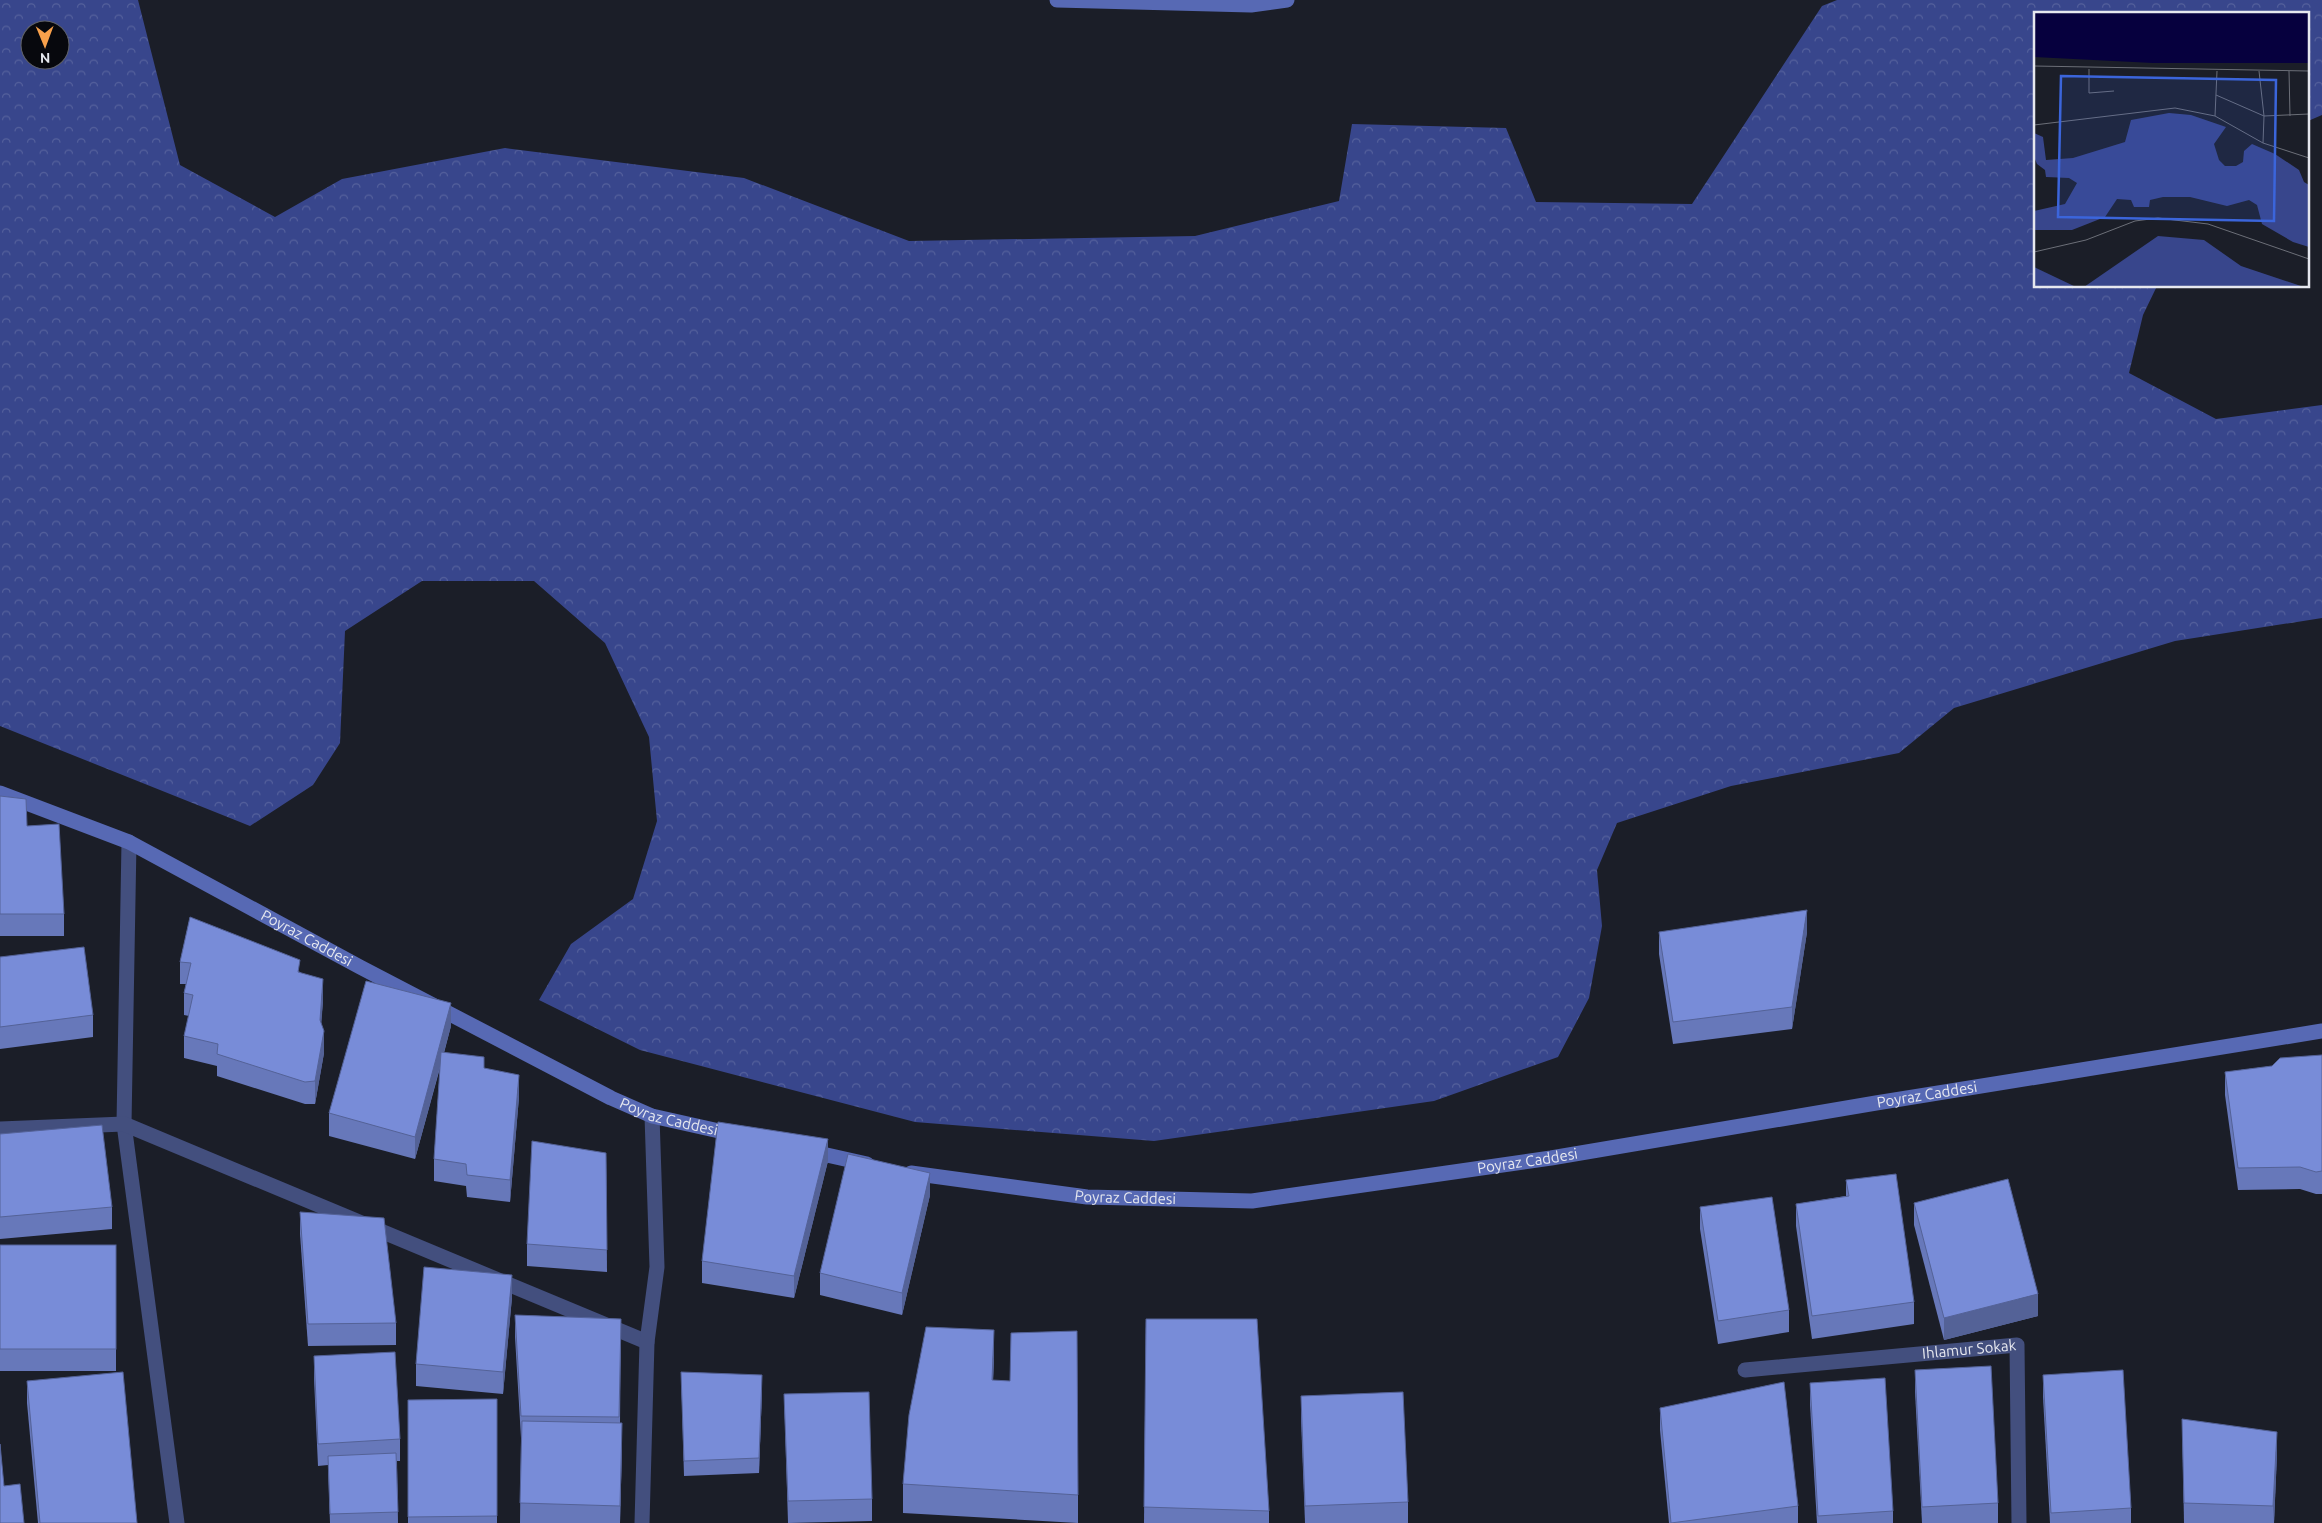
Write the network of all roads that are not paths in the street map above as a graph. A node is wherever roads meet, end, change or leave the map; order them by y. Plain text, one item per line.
1 (1057, 0) edge
2 (1288, 0) edge
3 (0, 793) edge
4 (129, 842) junction
5 (2322, 1031) edge
6 (652, 1116) junction
7 (124, 1124) junction
8 (0, 1129) edge
9 (749, 1138) edge
10 (798, 1148) edge
11 (647, 1342) junction
12 (1744, 1370) dead end
13 (177, 1523) edge
14 (642, 1523) edge
15 (2019, 1523) edge

1 - 2 street
3 - 4 street, Poyraz Caddesi
4 - 6 street, Poyraz Caddesi
4 - 7 street
5 - 10 street, Poyraz Caddesi
6 - 9 street, Poyraz Caddesi
6 - 11 street
7 - 8 street
7 - 11 street
7 - 13 street
11 - 14 street
12 - 15 street, Ihlamur Sokak

